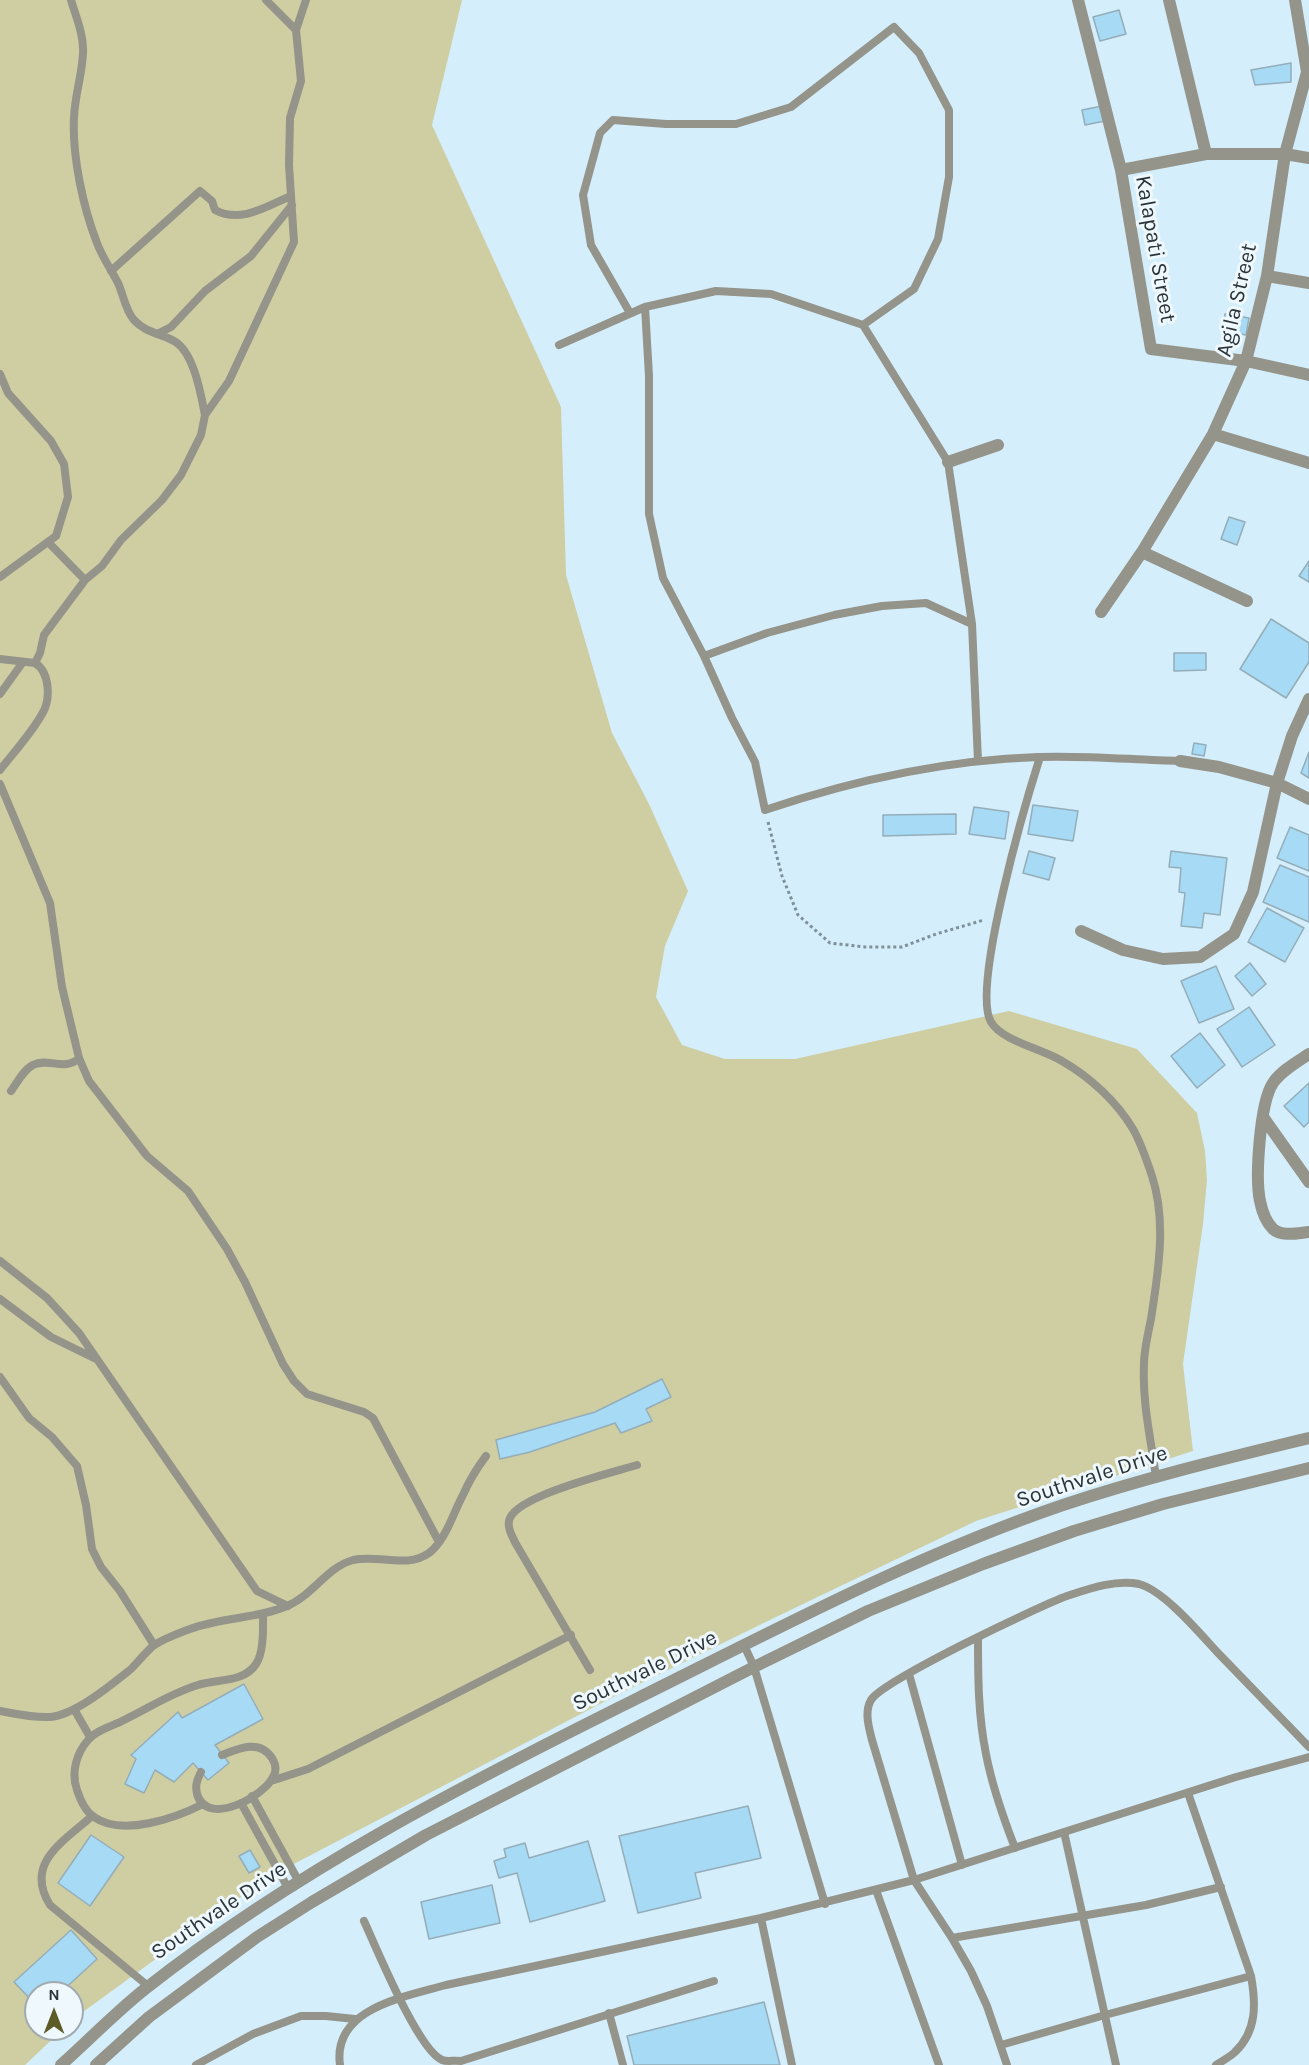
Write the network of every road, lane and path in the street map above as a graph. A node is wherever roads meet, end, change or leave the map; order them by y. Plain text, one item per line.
1 (71, 0) edge
2 (266, 0) edge
3 (306, 0) edge
4 (1078, 0) edge
5 (1169, 0) edge
6 (1295, 0) edge
7 (296, 30) junction
8 (1206, 153) junction
9 (1286, 154) junction
10 (1309, 158) edge
11 (1120, 170) junction
12 (292, 200) junction
13 (111, 271) junction
14 (1267, 276) junction
15 (1309, 283) edge
16 (645, 307) junction
17 (630, 313) junction
18 (863, 325) junction
19 (157, 334) junction
20 (558, 345) dead end
21 (1246, 361) junction
22 (0, 374) edge
23 (1309, 375) edge
24 (205, 416) junction
25 (1213, 434) junction
26 (998, 445) dead end
27 (948, 462) junction
28 (1309, 463) edge
29 (48, 542) junction
30 (1142, 552) junction
31 (0, 577) edge
32 (85, 580) junction
33 (1247, 601) dead end
34 (1101, 612) dead end
35 (972, 624) junction
36 (704, 656) junction
37 (0, 659) edge
38 (23, 662) junction
39 (35, 663) junction
40 (0, 694) edge
41 (1309, 699) edge
42 (1040, 757) junction
43 (978, 761) junction
44 (1180, 761) joint
45 (0, 770) edge
46 (1277, 783) junction
47 (0, 784) edge
48 (1309, 799) edge
49 (765, 810) junction
50 (998, 918) junction
51 (1081, 931) dead end
52 (1309, 1054) edge
53 (79, 1058) junction
54 (11, 1091) dead end
55 (1263, 1117) junction
56 (1309, 1182) edge
57 (1309, 1232) edge
58 (0, 1261) edge
59 (0, 1299) edge
60 (97, 1359) junction
61 (0, 1377) edge
62 (1309, 1438) edge
63 (486, 1456) dead end
64 (637, 1465) dead end
65 (1309, 1468) edge
66 (1156, 1477) junction
67 (439, 1542) junction
68 (288, 1606) junction
69 (263, 1615) junction
70 (571, 1635) junction
71 (978, 1637) junction
72 (154, 1645) junction
73 (744, 1646) junction
74 (754, 1667) junction
75 (590, 1670) dead end
76 (909, 1674) junction
77 (74, 1709) junction
78 (0, 1711) edge
79 (90, 1737) junction
80 (1309, 1747) edge
81 (222, 1755) dead end
82 (1309, 1757) edge
83 (201, 1772) dead end
84 (271, 1781) junction
85 (1188, 1793) junction
86 (252, 1797) junction
87 (241, 1803) junction
88 (203, 1804) junction
89 (92, 1816) junction
90 (1064, 1832) junction
91 (1015, 1848) junction
92 (962, 1865) junction
93 (914, 1880) junction
94 (294, 1885) junction
95 (1221, 1887) junction
96 (876, 1890) junction
97 (825, 1904) junction
98 (1082, 1915) junction
99 (761, 1918) junction
100 (364, 1921) dead end
101 (952, 1938) junction
102 (1251, 1976) junction
103 (714, 1981) dead end
104 (148, 1986) junction
105 (399, 1999) junction
106 (609, 2013) junction
107 (1105, 2014) junction
108 (355, 2019) junction
109 (1001, 2045) junction
110 (61, 2065) edge
111 (96, 2065) edge
112 (196, 2065) edge
113 (340, 2065) edge
114 (623, 2065) edge
115 (792, 2065) edge
116 (939, 2065) edge
117 (1007, 2065) edge
118 (1116, 2065) edge
119 (1215, 2065) edge

1 - 13 lane
2 - 7 lane
3 - 7 lane
4 - 11 street, Kalapati Street
5 - 8 street
6 - 9 street, Agila Street
7 - 12 lane
8 - 9 street
8 - 11 street
9 - 10 street
9 - 14 street, Agila Street
11 - 21 street, Kalapati Street
12 - 13 lane
12 - 19 lane
12 - 24 lane
13 - 19 lane
14 - 15 street
14 - 21 street, Agila Street
16 - 17 lane
16 - 18 lane
16 - 36 lane
17 - 18 lane
17 - 20 lane
18 - 27 lane
19 - 24 lane
21 - 23 street, Kalapati Street
21 - 25 street, Agila Street
22 - 29 lane
24 - 32 lane
25 - 28 street
25 - 30 street, Agila Street
26 - 27 street
27 - 35 lane
29 - 31 lane
29 - 32 lane
30 - 33 street
30 - 34 street, Agila Street
32 - 39 lane
35 - 36 lane
35 - 43 lane
36 - 49 lane
37 - 38 lane
38 - 39 lane
38 - 40 lane
39 - 45 lane
41 - 46 street
42 - 43 lane
42 - 44 lane
42 - 50 lane
43 - 49 lane
44 - 46 street
46 - 48 street
46 - 51 street
47 - 53 lane
49 - 50 path
50 - 66 lane
52 - 55 street
53 - 54 lane
53 - 67 lane
55 - 56 street
55 - 57 street
58 - 60 lane
59 - 60 lane
60 - 68 lane
61 - 72 lane
62 - 66 street, Southvale Drive
63 - 67 lane
64 - 70 lane
65 - 74 street, Southvale Drive
66 - 73 street, Southvale Drive
67 - 68 lane
68 - 69 lane
69 - 72 lane
69 - 79 lane
70 - 75 lane
70 - 84 lane
71 - 76 lane
71 - 80 lane
71 - 91 lane
72 - 77 lane
73 - 74 lane
73 - 94 street, Southvale Drive
74 - 97 lane
74 - 111 street, Southvale Drive
76 - 92 lane
76 - 93 lane
77 - 78 lane
77 - 79 lane
79 - 89 lane
81 - 84 lane
82 - 85 lane
83 - 88 lane
84 - 86 lane
85 - 90 lane
85 - 95 lane
86 - 87 lane
86 - 94 lane
87 - 88 lane
87 - 94 lane
88 - 89 lane
89 - 104 lane
90 - 91 lane
90 - 98 lane
91 - 92 lane
92 - 93 lane
93 - 96 lane
93 - 101 lane
94 - 104 street, Southvale Drive
95 - 98 lane
95 - 102 lane
96 - 97 lane
96 - 116 lane
97 - 99 lane
98 - 101 lane
98 - 107 lane
99 - 105 lane
99 - 115 lane
100 - 105 lane
101 - 109 lane
102 - 107 lane
102 - 119 lane
103 - 106 lane
104 - 110 street, Southvale Drive
105 - 106 lane
105 - 108 lane
106 - 114 lane
107 - 109 lane
107 - 118 lane
108 - 112 lane
108 - 113 lane
109 - 117 lane

